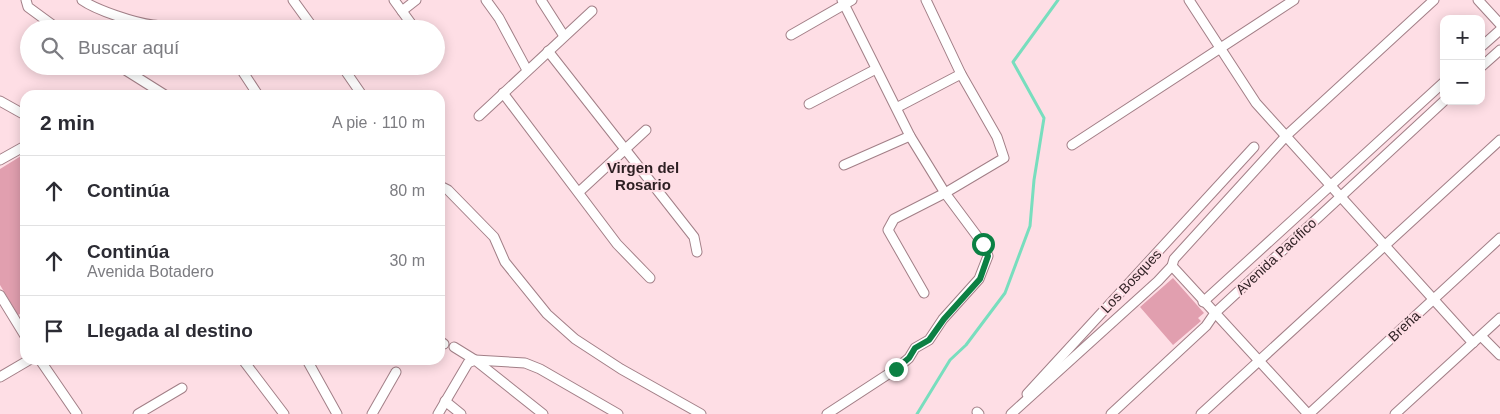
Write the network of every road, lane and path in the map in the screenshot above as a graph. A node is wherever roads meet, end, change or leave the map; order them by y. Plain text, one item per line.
1 (26, 0) edge
2 (82, 0) edge
3 (293, 0) edge
4 (394, 0) edge
5 (416, 0) edge
6 (486, 0) edge
7 (541, 0) edge
8 (926, 0) edge
9 (1189, 0) edge
10 (1294, 0) edge
11 (1434, 0) edge
12 (1478, 0) edge
13 (846, 2) edge
14 (402, 11) junction
15 (592, 11) dead end
16 (46, 20) edge
17 (136, 20) edge
18 (307, 20) edge
19 (408, 20) edge
20 (1500, 24) edge
21 (1500, 30) edge
22 (791, 35) dead end
23 (564, 36) junction
24 (1485, 43) edge
25 (1220, 49) junction
26 (1500, 50) edge
27 (548, 51) junction
28 (1485, 63) edge
29 (876, 69) junction
30 (527, 70) junction
31 (961, 74) junction
32 (133, 75) edge
33 (245, 75) edge
34 (348, 75) edge
35 (1440, 86) edge
36 (157, 90) edge
37 (255, 90) edge
38 (359, 90) edge
39 (502, 93) junction
40 (0, 101) edge
41 (809, 104) dead end
42 (1440, 105) edge
43 (898, 107) junction
44 (20, 111) edge
45 (479, 116) dead end
46 (646, 130) dead end
47 (1287, 135) junction
48 (910, 136) junction
49 (1500, 140) edge
50 (1072, 146) dead end
51 (1254, 147) dead end
52 (20, 149) edge
53 (625, 150) junction
54 (1, 158) edge
55 (844, 165) dead end
56 (1331, 185) junction
57 (445, 188) edge
58 (579, 192) junction
59 (945, 193) junction
60 (1340, 195) junction
61 (1500, 238) edge
62 (1386, 245) junction
63 (697, 252) dead end
64 (1172, 266) junction
65 (650, 278) dead end
66 (924, 294) dead end
67 (0, 296) edge
68 (1433, 299) junction
69 (1203, 302) junction
70 (1215, 313) junction
71 (1500, 318) edge
72 (20, 328) edge
73 (1481, 336) junction
74 (1473, 343) junction
75 (454, 347) dead end
76 (1500, 355) edge
77 (475, 360) junction
78 (1259, 362) junction
79 (20, 365) edge
80 (43, 365) edge
81 (247, 365) edge
82 (310, 365) edge
83 (396, 372) dead end
84 (0, 377) edge
85 (182, 388) dead end
86 (445, 401) junction
87 (77, 414) edge
88 (138, 414) edge
89 (284, 414) edge
90 (337, 414) edge
91 (372, 414) edge
92 (438, 414) edge
93 (462, 414) edge
94 (543, 414) edge
95 (618, 414) edge
96 (701, 414) edge
97 (827, 414) edge
98 (1010, 414) edge
99 (1111, 414) edge
100 (1201, 414) edge
101 (1308, 414) edge
102 (1395, 414) edge

1 - 16 street
2 - 17 street
3 - 18 street
4 - 14 street
5 - 14 street
6 - 30 street
7 - 23 street
8 - 31 street
9 - 25 street
10 - 25 street
11 - 47 street
12 - 20 street
13 - 22 street
13 - 29 street
14 - 19 street
15 - 23 street
21 - 24 street
23 - 27 street
25 - 47 street
25 - 50 street
26 - 28 street
27 - 30 street
27 - 53 street
29 - 41 street
29 - 43 street
30 - 39 street
31 - 43 street
31 - 59 street
32 - 36 street
33 - 37 street
34 - 38 street
35 - 56 street, Avenida Pacífico
39 - 45 street
39 - 58 street
40 - 44 street
42 - 60 street, Avenida Pacífico
43 - 48 street
46 - 53 street
47 - 56 street
47 - 64 street
48 - 55 street
48 - 59 street
49 - 62 street
51 - 98 street, Los Bosques
52 - 54 street
53 - 58 street
53 - 63 street
56 - 60 street
56 - 69 street, Avenida Pacífico
57 - 96 street
58 - 65 street
59 - 66 street
59 - 97 street
60 - 62 street
60 - 70 street, Avenida Pacífico
61 - 68 street, Breña
62 - 68 street
62 - 78 street
64 - 69 street
64 - 98 street
67 - 72 street
68 - 74 street
68 - 101 street, Breña
69 - 70 street
70 - 78 street
70 - 99 street, Avenida Pacífico
71 - 73 street
73 - 74 street
73 - 76 street
74 - 102 street
75 - 77 street
77 - 86 street
77 - 94 street
77 - 95 street
78 - 100 street
78 - 101 street
79 - 84 street
80 - 87 street
81 - 89 street
82 - 90 street
83 - 91 street
85 - 88 street
86 - 92 street
86 - 93 street

